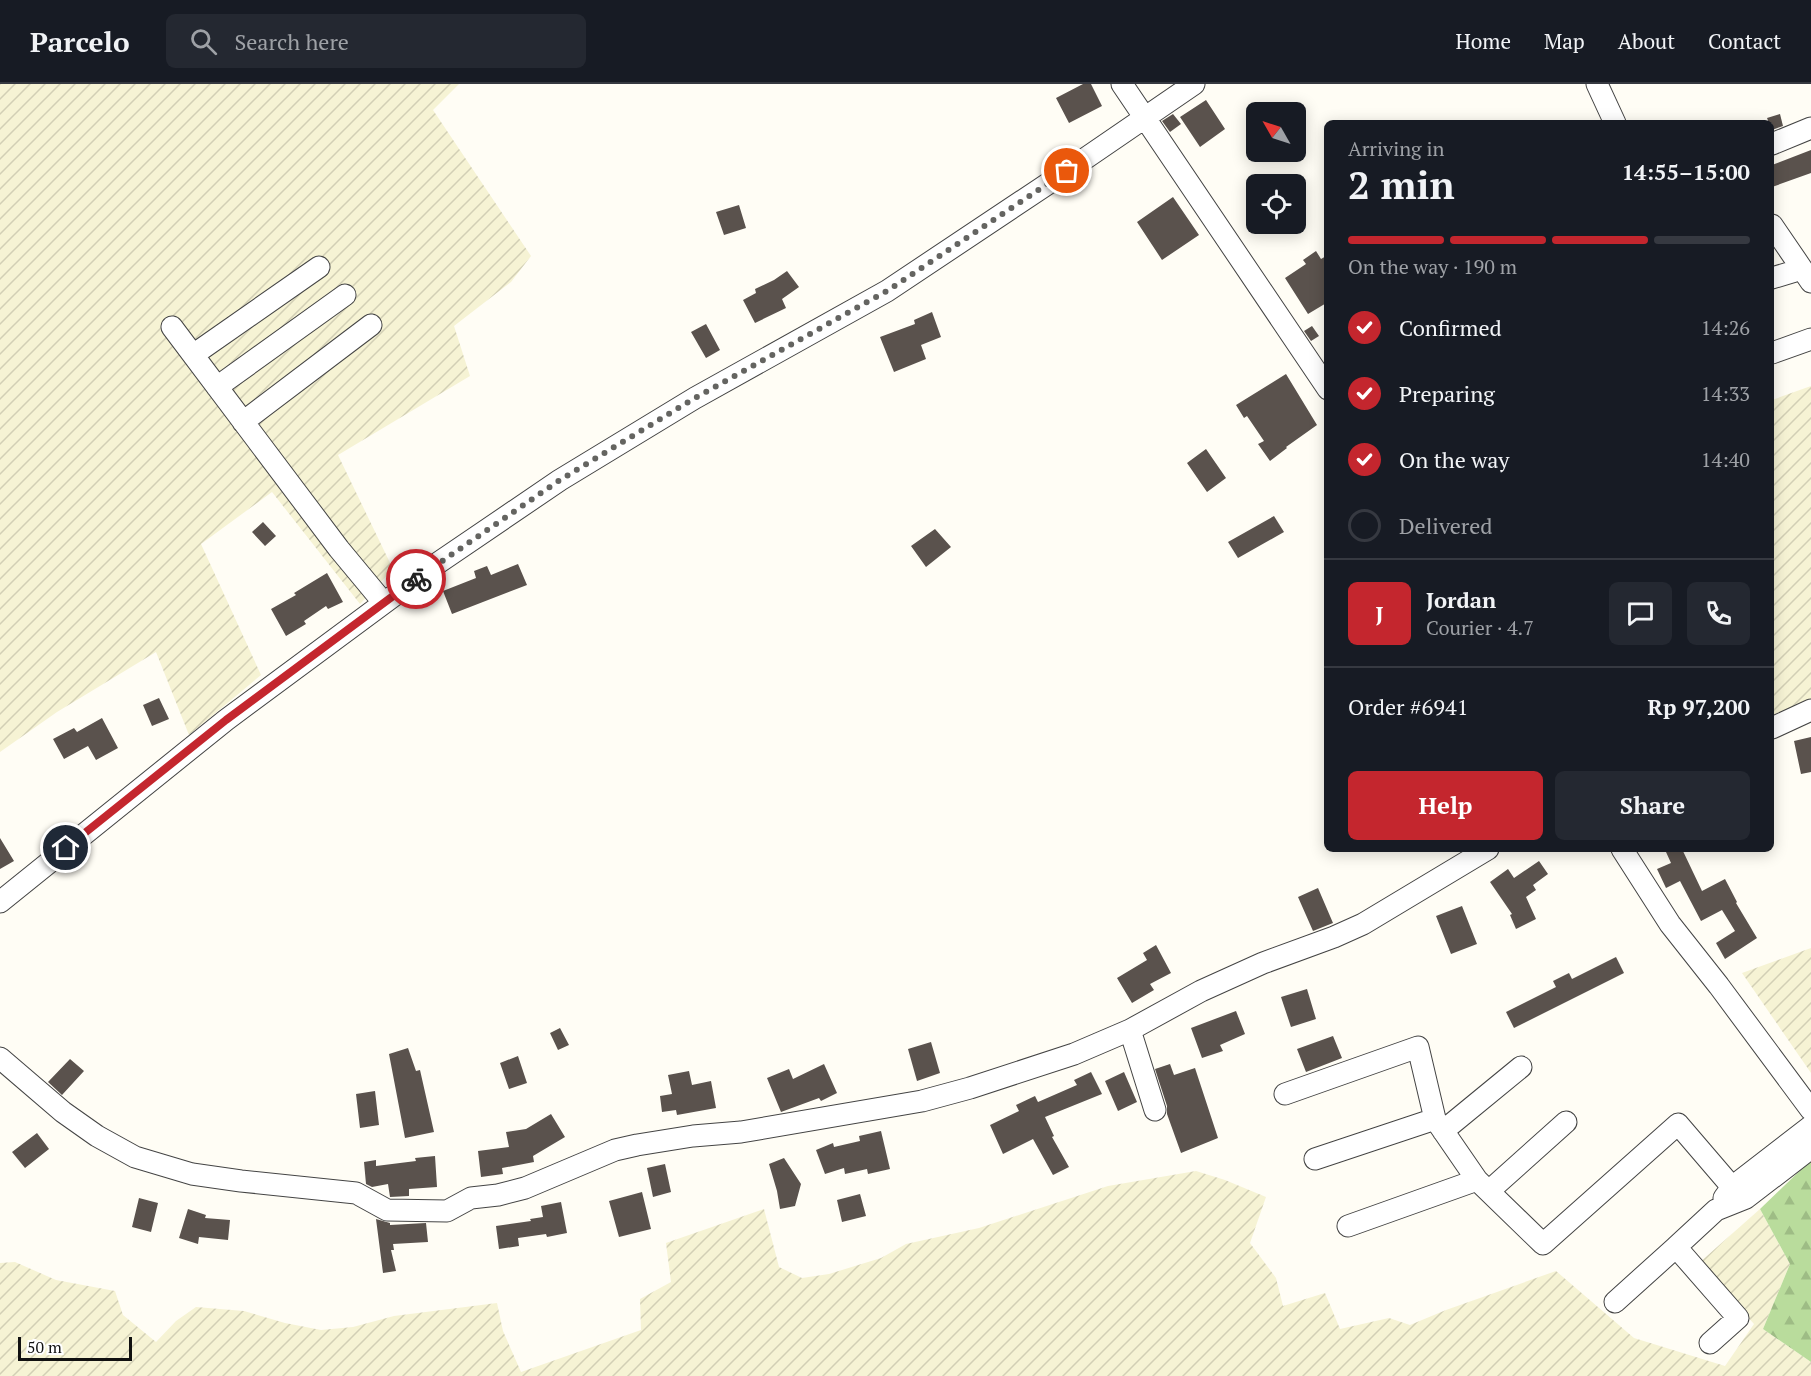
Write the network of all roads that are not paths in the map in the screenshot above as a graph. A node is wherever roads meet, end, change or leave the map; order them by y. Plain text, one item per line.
1 (1122, 84) edge
2 (1194, 84) edge
3 (1598, 84) edge
4 (1145, 117) junction
5 (1614, 120) edge
6 (1808, 134) edge
7 (1774, 143) edge
8 (1774, 228) edge
9 (319, 267) dead end
10 (1807, 276) edge
11 (1774, 278) edge
12 (345, 295) dead end
13 (370, 326) dead end
14 (172, 327) dead end
15 (1811, 339) edge
16 (1774, 352) edge
17 (193, 355) junction
18 (1324, 383) edge
19 (217, 387) junction
20 (243, 422) junction
21 (383, 602) junction
22 (1811, 710) edge
23 (1774, 727) edge
24 (1483, 852) edge
25 (1624, 852) edge
26 (0, 902) edge
27 (1130, 1030) junction
28 (0, 1058) edge
29 (1521, 1067) dead end
30 (1286, 1094) dead end
31 (1155, 1110) dead end
32 (1811, 1110) edge
33 (1566, 1122) dead end
34 (1439, 1125) junction
35 (1811, 1126) edge
36 (1811, 1148) edge
37 (1315, 1159) dead end
38 (1483, 1185) junction
39 (1732, 1187) junction
40 (1716, 1210) junction
41 (1348, 1226) dead end
42 (1676, 1247) junction
43 (1615, 1302) dead end
44 (1710, 1343) dead end

1 - 4 street
2 - 4 street
3 - 5 street
4 - 18 street
4 - 21 street
6 - 7 street
8 - 10 street
9 - 17 street
10 - 11 street
12 - 19 street
13 - 20 street
14 - 17 street
15 - 16 street
17 - 19 street
19 - 20 street
20 - 21 street
21 - 26 street
22 - 23 street
24 - 27 street
25 - 32 street
27 - 28 street
27 - 31 street
29 - 34 street
30 - 34 street
33 - 38 street
34 - 37 street
34 - 38 street
35 - 39 street
36 - 40 street
38 - 39 street
38 - 41 street
39 - 40 street
40 - 42 street
42 - 43 street
42 - 44 street

